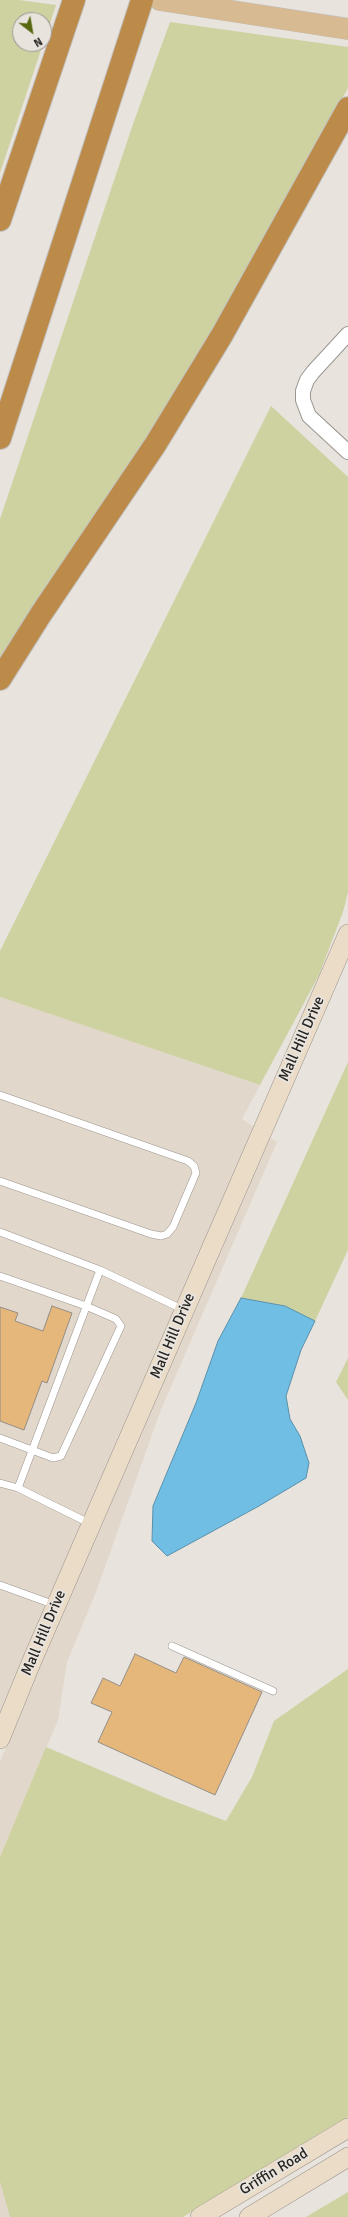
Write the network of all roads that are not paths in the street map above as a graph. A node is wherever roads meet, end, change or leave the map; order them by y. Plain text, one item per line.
1 (74, 0) edge
2 (142, 0) edge
3 (160, 0) edge
4 (348, 29) edge
5 (348, 108) edge
6 (0, 220) edge
7 (348, 334) edge
8 (0, 438) edge
9 (348, 452) edge
10 (0, 679) edge
11 (348, 934) edge
12 (0, 1095) edge
13 (0, 1181) edge
14 (0, 1232) edge
15 (100, 1270) junction
16 (0, 1276) edge
17 (86, 1306) junction
18 (184, 1310) junction
19 (0, 1438) edge
20 (32, 1449) junction
21 (0, 1483) edge
22 (18, 1488) junction
23 (91, 1524) junction
24 (0, 1585) edge
25 (56, 1605) junction
26 (172, 1646) dead end
27 (273, 1690) dead end
28 (0, 1739) edge
29 (348, 2128) edge
30 (348, 2157) edge
31 (200, 2217) edge
32 (249, 2217) edge

1 - 6 highway
2 - 8 highway
3 - 4 main road
5 - 10 highway
7 - 9 street
11 - 18 street, Mall Hill Drive
12 - 13 lane
14 - 15 lane
15 - 17 lane
15 - 18 lane
16 - 17 lane
17 - 20 lane
17 - 20 lane
18 - 23 street, Mall Hill Drive
19 - 20 lane
20 - 22 lane
21 - 22 lane
22 - 23 lane
23 - 25 street, Mall Hill Drive
24 - 25 lane
25 - 28 street, Mall Hill Drive
26 - 27 lane
29 - 31 street, Griffin Road
30 - 32 street, Griffin Road

